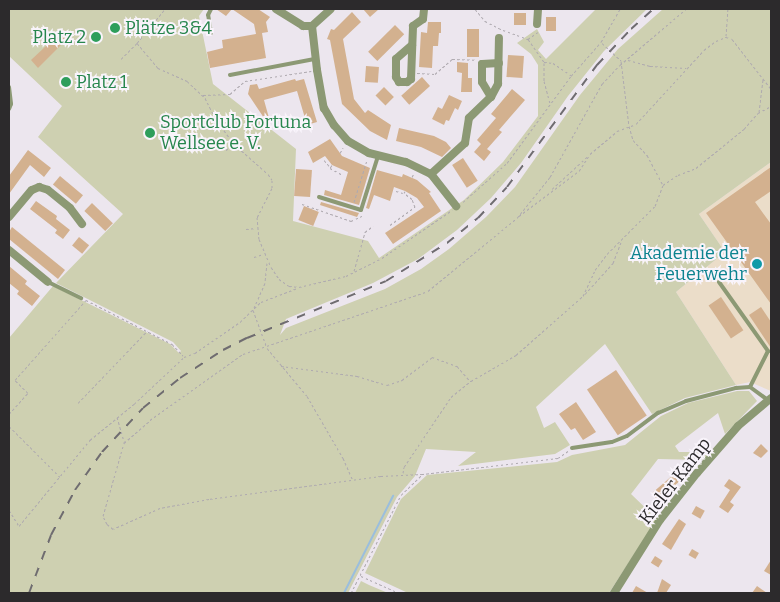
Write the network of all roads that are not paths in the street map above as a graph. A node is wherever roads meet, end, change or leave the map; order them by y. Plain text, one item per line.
1 (211, 9) edge
2 (276, 9) edge
3 (331, 9) edge
4 (424, 9) edge
5 (538, 9) edge
6 (538, 24) road end
7 (312, 26) junction
8 (211, 33) dead end
9 (499, 38) dead end
10 (412, 45) junction
11 (315, 59) junction
12 (499, 63) junction
13 (230, 75) dead end
14 (9, 87) edge
15 (491, 97) junction
16 (9, 109) edge
17 (378, 156) junction
18 (431, 174) junction
19 (320, 197) dead end
20 (456, 206) dead end
21 (9, 217) edge
22 (82, 224) dead end
23 (9, 250) edge
24 (48, 282) joint
25 (719, 282) dead end
26 (81, 298) road end
27 (750, 387) junction
28 (770, 399) edge
29 (572, 448) road end
30 (614, 593) edge

1 - 8 lane
2 - 7 street
3 - 7 street
4 - 10 street
5 - 6 street
7 - 11 street
9 - 12 street
10 - 10 street
11 - 13 lane
11 - 17 street
12 - 15 street
12 - 15 street
14 - 16 lane
15 - 18 street
17 - 18 street
17 - 19 lane
18 - 20 street
21 - 22 street
23 - 24 street
24 - 26 lane
25 - 27 lane
27 - 28 lane
27 - 29 lane
28 - 30 street, Kieler Kamp

